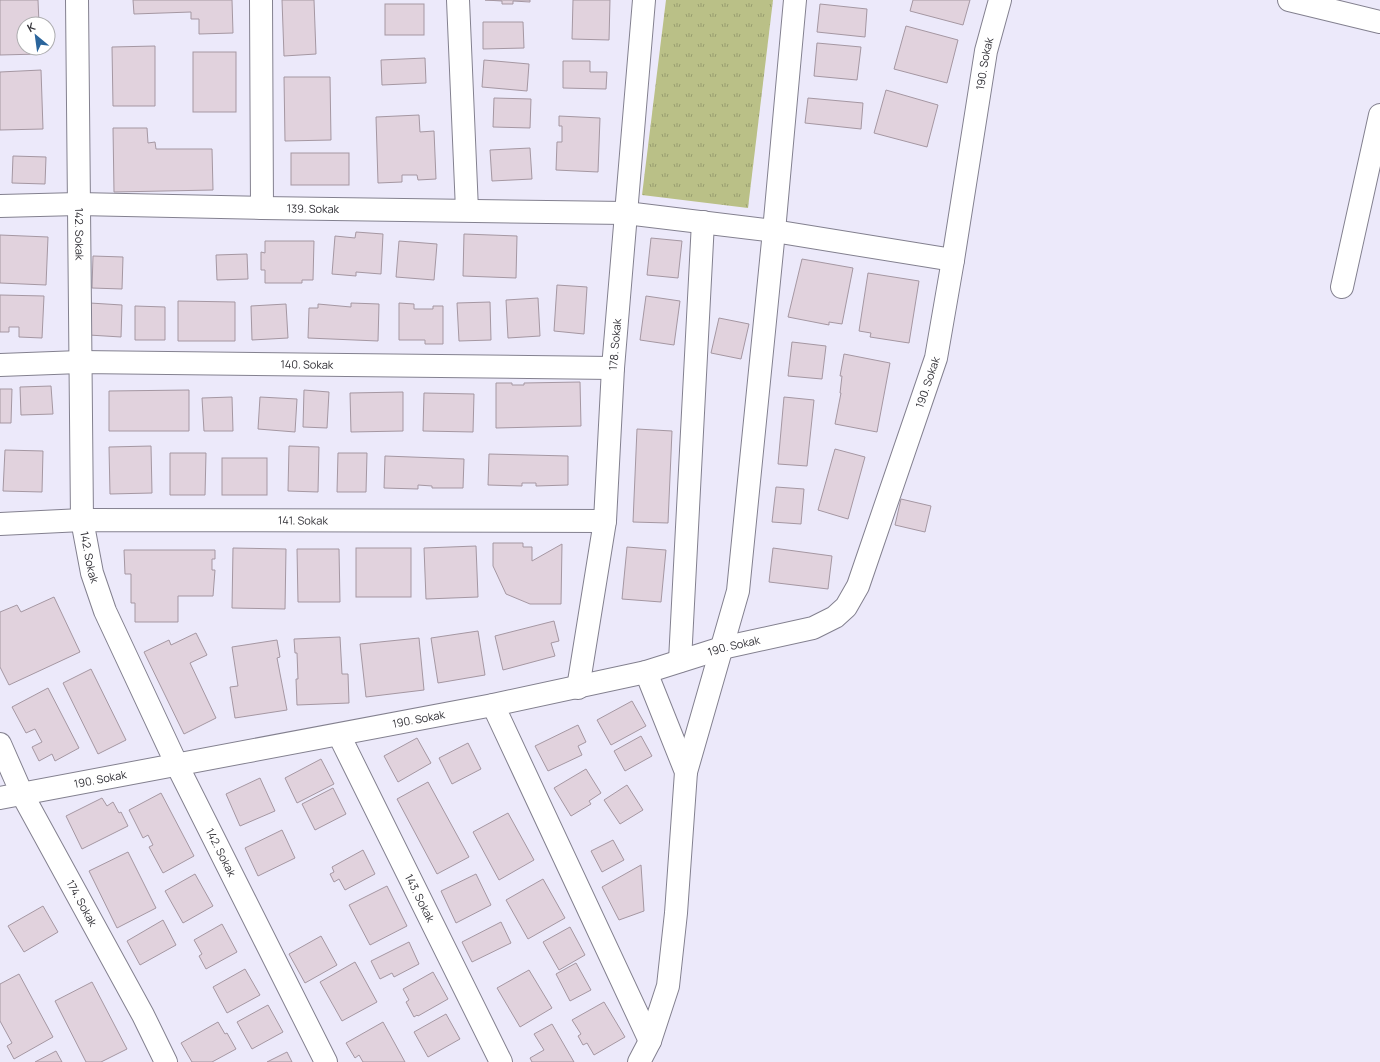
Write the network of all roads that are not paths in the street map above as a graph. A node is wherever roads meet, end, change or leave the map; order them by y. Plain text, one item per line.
1 (77, 0) edge
2 (261, 0) edge
3 (458, 0) edge
4 (644, 0) edge
5 (794, 0) edge
6 (1000, 0) edge
7 (1289, 0) edge
8 (1380, 22) edge
9 (1380, 115) edge
10 (78, 204) junction
11 (0, 206) edge
12 (262, 208) junction
13 (467, 210) junction
14 (626, 213) junction
15 (703, 222) junction
16 (774, 231) junction
17 (953, 260) junction
18 (1342, 287) dead end
19 (80, 362) junction
20 (0, 365) edge
21 (613, 368) junction
22 (82, 520) junction
23 (605, 521) junction
24 (0, 524) edge
25 (722, 648) junction
26 (680, 661) junction
27 (646, 672) junction
28 (578, 688) junction
29 (493, 705) junction
30 (339, 735) junction
31 (0, 744) edge
32 (177, 765) junction
33 (686, 772) junction
34 (22, 794) junction
35 (0, 798) edge
36 (650, 1040) junction
37 (166, 1062) edge
38 (326, 1062) edge
39 (501, 1062) edge
40 (639, 1062) edge

1 - 10 street, 142. Sokak
2 - 12 street
3 - 13 street
4 - 14 street, 178. Sokak
5 - 16 street
6 - 17 street, 190. Sokak
7 - 8 street
9 - 18 street
10 - 11 street, 139. Sokak
10 - 12 street, 139. Sokak
10 - 19 street, 142. Sokak
12 - 13 street, 139. Sokak
13 - 14 street, 139. Sokak
14 - 15 street, 139. Sokak
14 - 21 street, 178. Sokak
15 - 16 street, 139. Sokak
15 - 26 street
16 - 17 street, 139. Sokak
16 - 25 street
17 - 25 street, 190. Sokak
19 - 20 street, 140. Sokak
19 - 21 street, 140. Sokak
19 - 22 street, 142. Sokak
21 - 23 street, 178. Sokak
22 - 23 street, 141. Sokak
22 - 24 street, 141. Sokak
22 - 32 street, 142. Sokak
23 - 28 street, 178. Sokak
25 - 26 street, 190. Sokak
25 - 33 street
26 - 27 street, 190. Sokak
27 - 28 street, 190. Sokak
27 - 33 street
28 - 29 street, 190. Sokak
29 - 30 street, 190. Sokak
29 - 36 street
30 - 32 street, 190. Sokak
30 - 39 street, 143. Sokak
31 - 34 street, 174. Sokak
32 - 34 street, 190. Sokak
32 - 38 street, 142. Sokak
33 - 36 street
34 - 35 street, 190. Sokak
34 - 37 street, 174. Sokak
36 - 40 street

